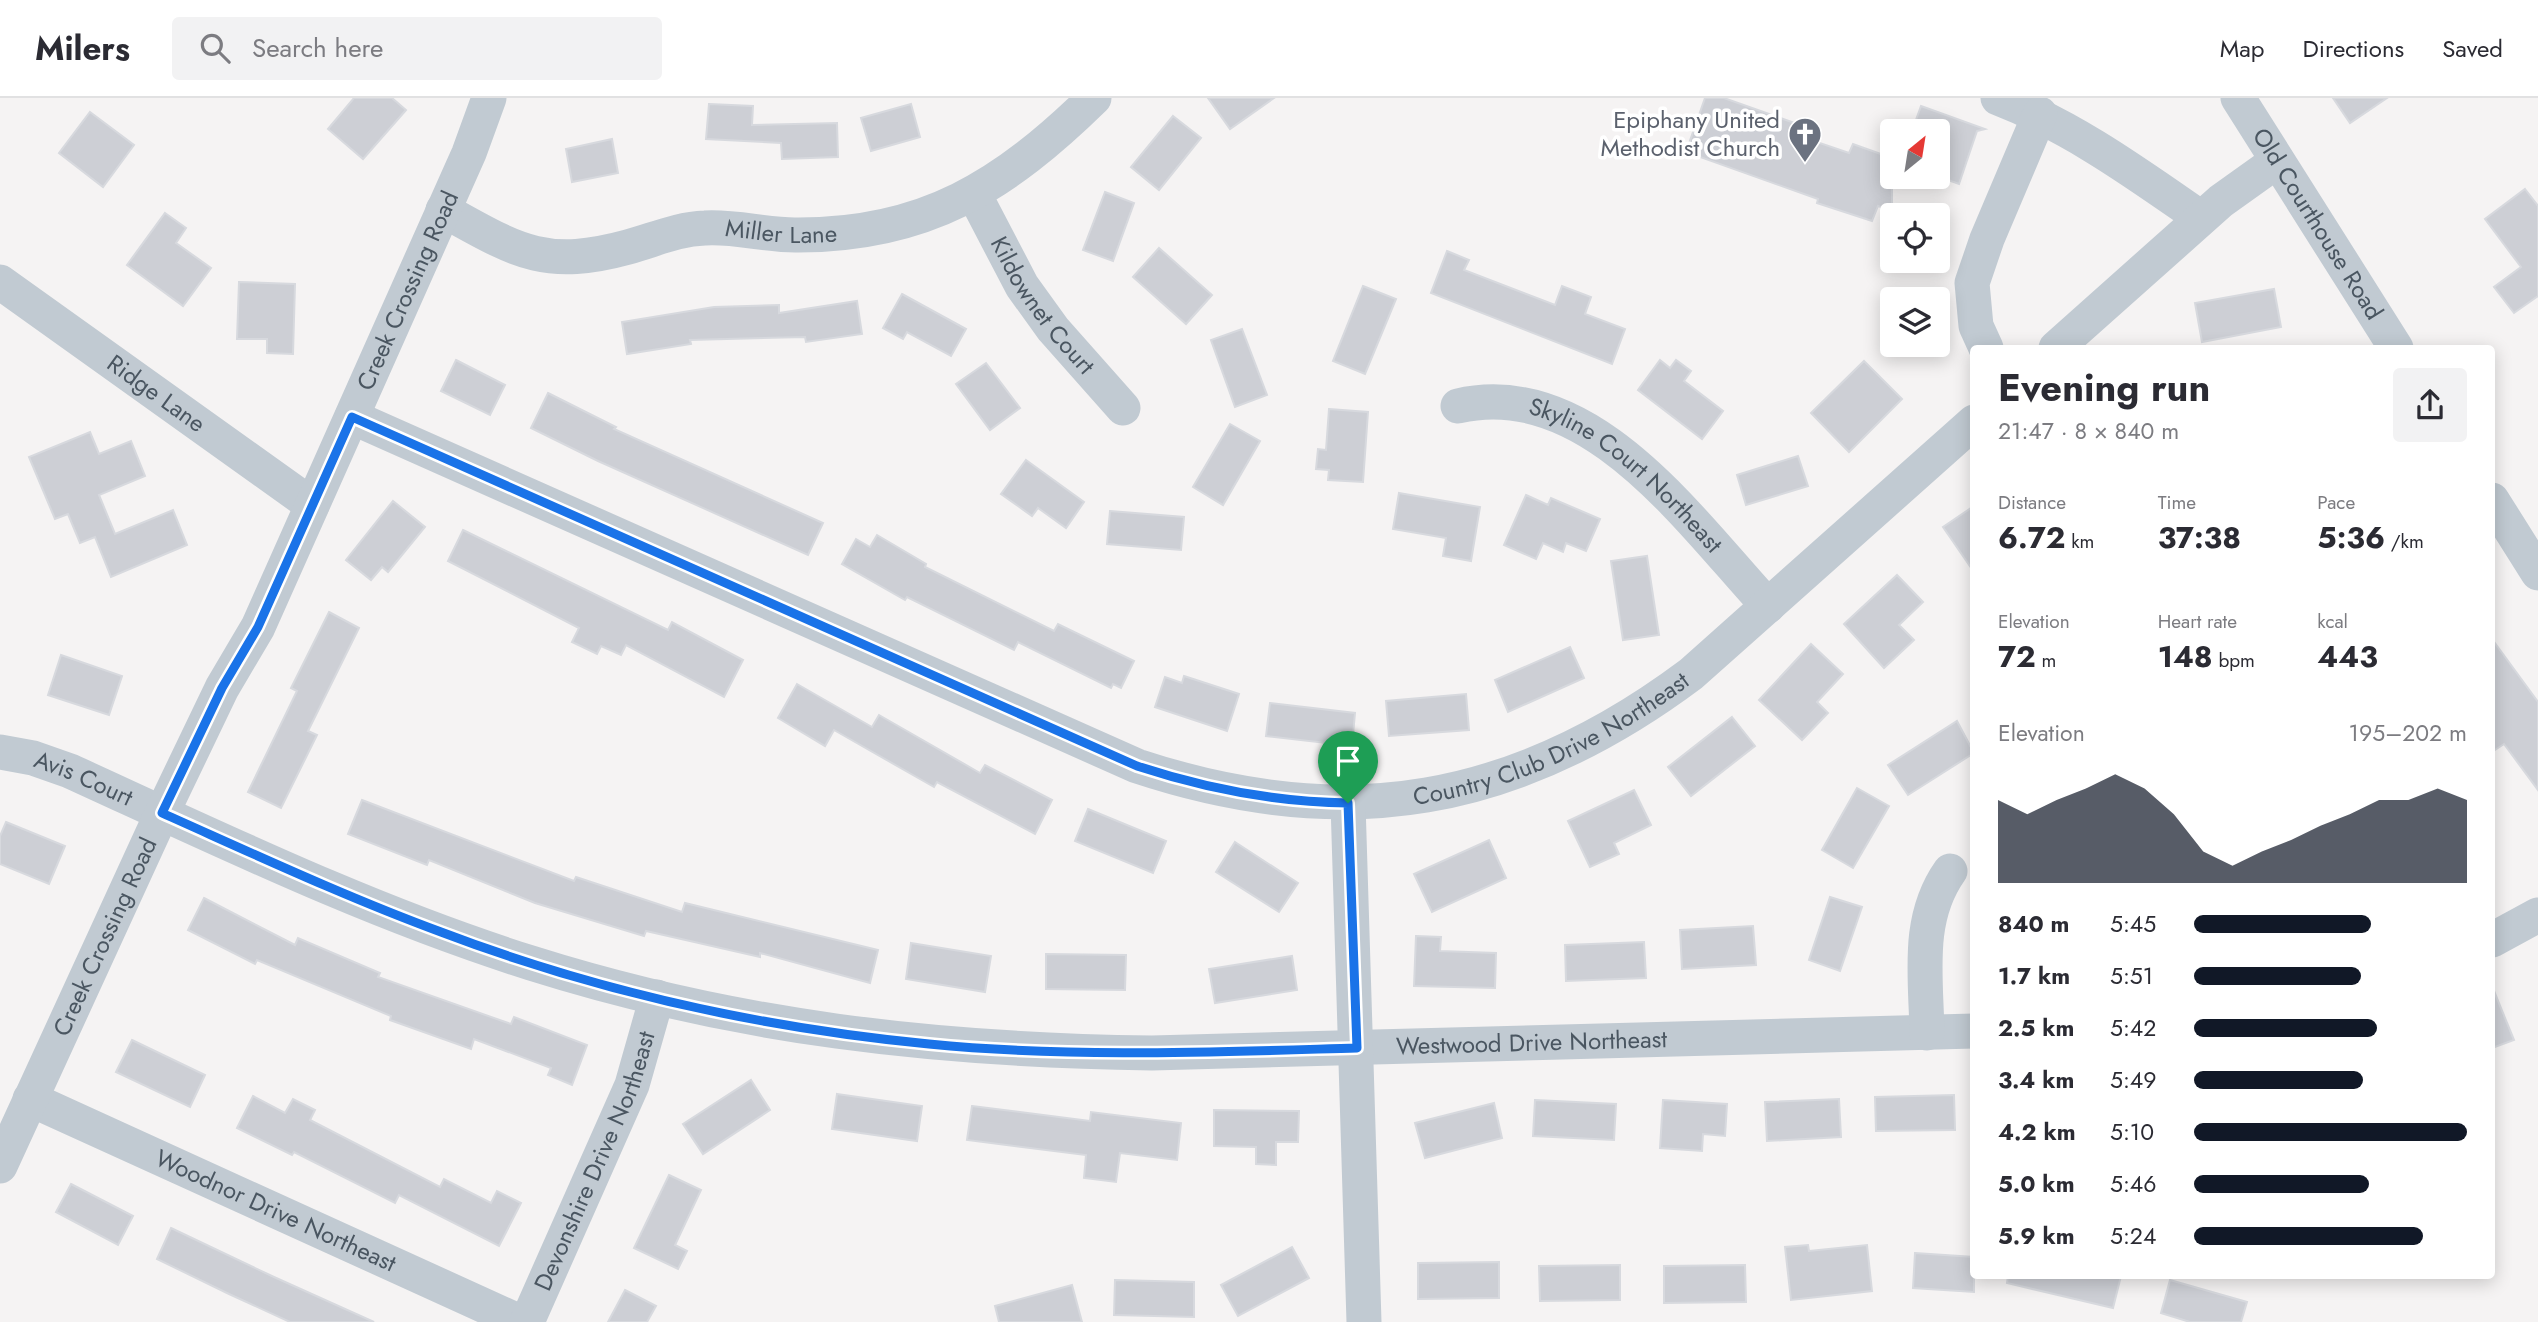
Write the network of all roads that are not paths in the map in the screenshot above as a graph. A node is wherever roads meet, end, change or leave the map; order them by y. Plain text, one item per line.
1 (489, 98) edge
2 (1094, 98) edge
3 (1998, 98) edge
4 (2238, 98) edge
5 (2040, 114) junction
6 (2277, 161) junction
7 (974, 194) junction
8 (443, 210) junction
9 (2202, 218) junction
10 (0, 282) edge
11 (1985, 345) edge
12 (2059, 345) edge
13 (2394, 345) edge
14 (1458, 406) dead end
15 (1124, 408) dead end
16 (352, 417) junction
17 (1970, 426) edge
18 (312, 505) junction
19 (2495, 505) edge
20 (2538, 572) edge
21 (1768, 606) junction
22 (0, 752) edge
23 (1348, 803) junction
24 (162, 813) junction
25 (1950, 870) dead end
26 (2538, 915) edge
27 (2495, 938) edge
28 (657, 997) junction
29 (1970, 1031) edge
30 (1927, 1033) junction
31 (1357, 1048) junction
32 (30, 1100) junction
33 (0, 1166) edge
34 (520, 1322) edge
35 (527, 1322) edge
36 (1364, 1322) edge

1 - 8 street, Creek Crossing Road
2 - 7 street, Miller Lane
3 - 5 street
4 - 6 street, Old Courthouse Road
5 - 9 street
5 - 11 street
6 - 9 street
6 - 13 street, Old Courthouse Road
7 - 8 street, Miller Lane
7 - 15 street, Kildownet Court
8 - 16 street, Creek Crossing Road
9 - 12 street
10 - 18 street, Ridge Lane
14 - 21 street, Skyline Court Northeast
16 - 18 street, Creek Crossing Road
16 - 23 street, Country Club Drive Northeast
17 - 21 street, Country Club Drive Northeast
18 - 24 street, Creek Crossing Road
19 - 20 street
21 - 23 street, Country Club Drive Northeast
22 - 24 street, Avis Court
23 - 31 street
24 - 28 street, Westwood Drive Northeast
24 - 32 street, Creek Crossing Road
25 - 30 street
26 - 27 street
28 - 31 street, Westwood Drive Northeast
28 - 35 street, Devonshire Drive Northeast
29 - 30 street, Westwood Drive Northeast
30 - 31 street, Westwood Drive Northeast
31 - 36 street
32 - 33 street, Creek Crossing Road
32 - 34 street, Woodnor Drive Northeast

